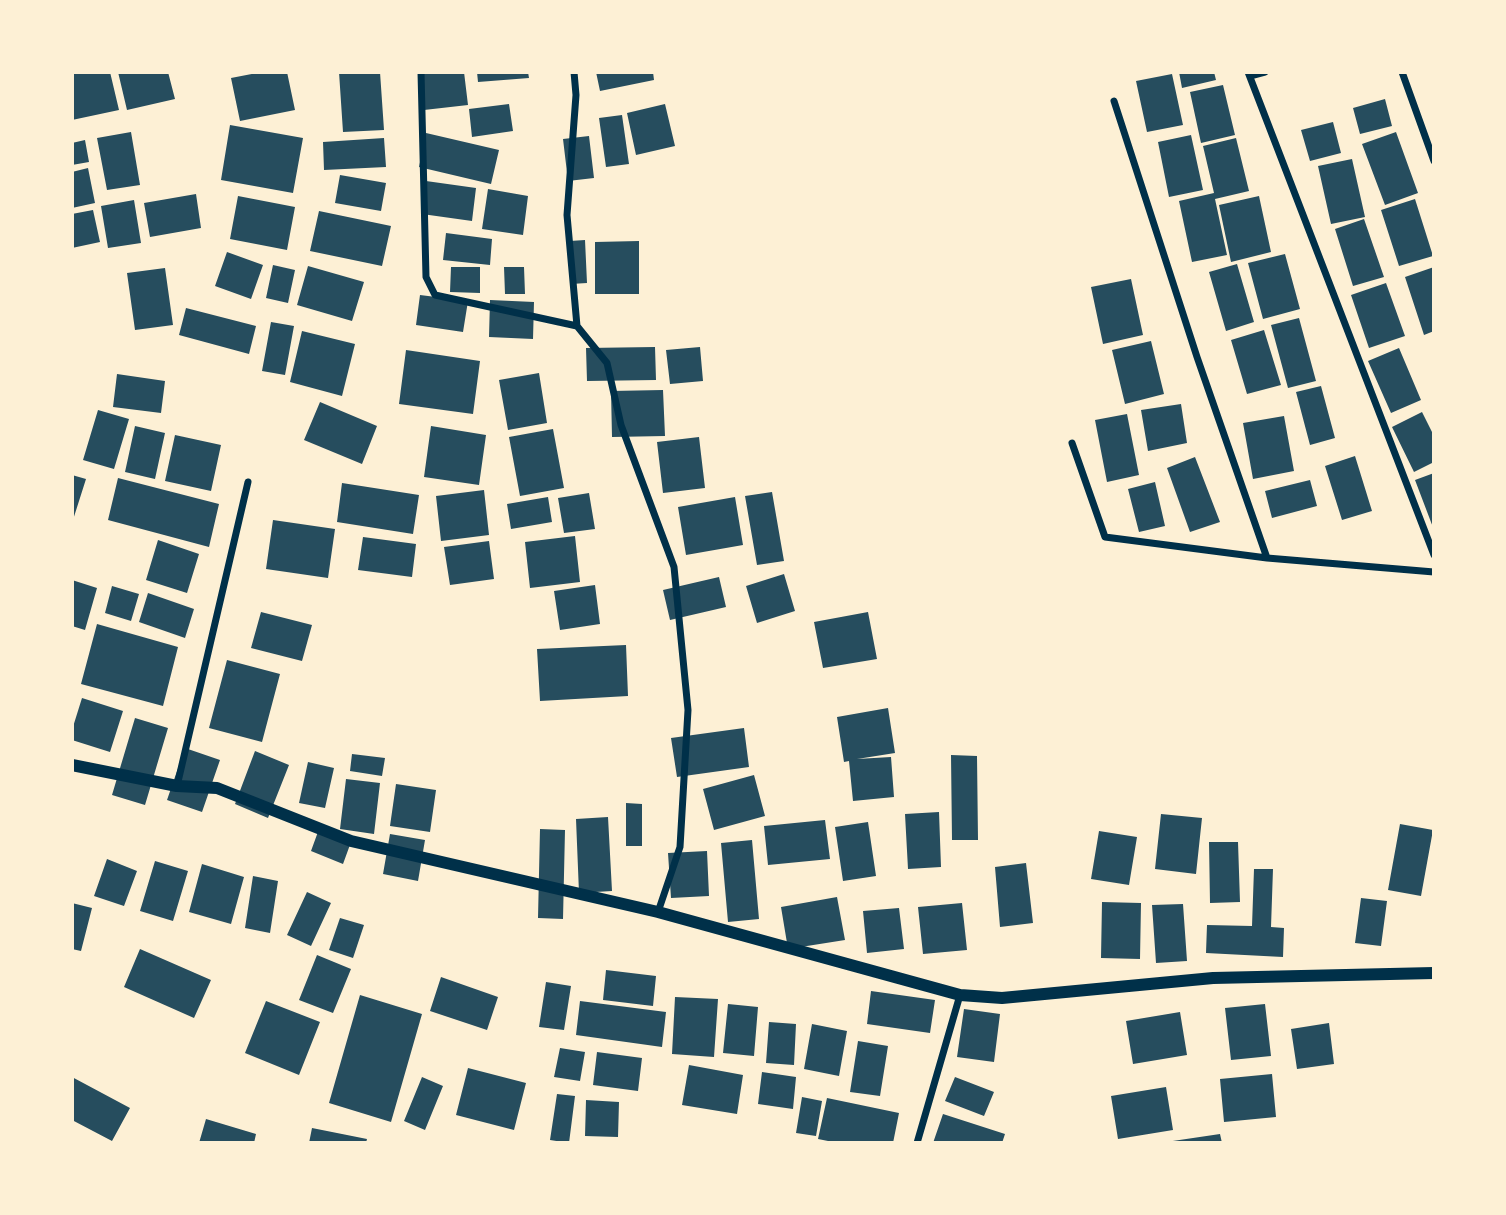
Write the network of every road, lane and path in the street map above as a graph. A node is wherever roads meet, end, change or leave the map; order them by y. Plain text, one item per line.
1 (421, 72) edge
2 (575, 72) edge
3 (1265, 72) edge
4 (1402, 72) edge
5 (1249, 74) edge
6 (1114, 101) dead end
7 (1434, 161) edge
8 (577, 326) junction
9 (1072, 443) dead end
10 (247, 482) dead end
11 (1434, 555) edge
12 (1267, 558) junction
13 (1434, 572) edge
14 (72, 765) edge
15 (177, 786) junction
16 (658, 912) junction
17 (1434, 973) edge
18 (960, 995) junction
19 (917, 1143) edge

1 - 8 street
2 - 8 street
3 - 5 street
4 - 7 street
5 - 11 street
6 - 12 street
8 - 16 street
9 - 12 street
10 - 15 street
12 - 13 street
14 - 15 street
15 - 16 street
16 - 18 street
17 - 18 street
18 - 19 street

